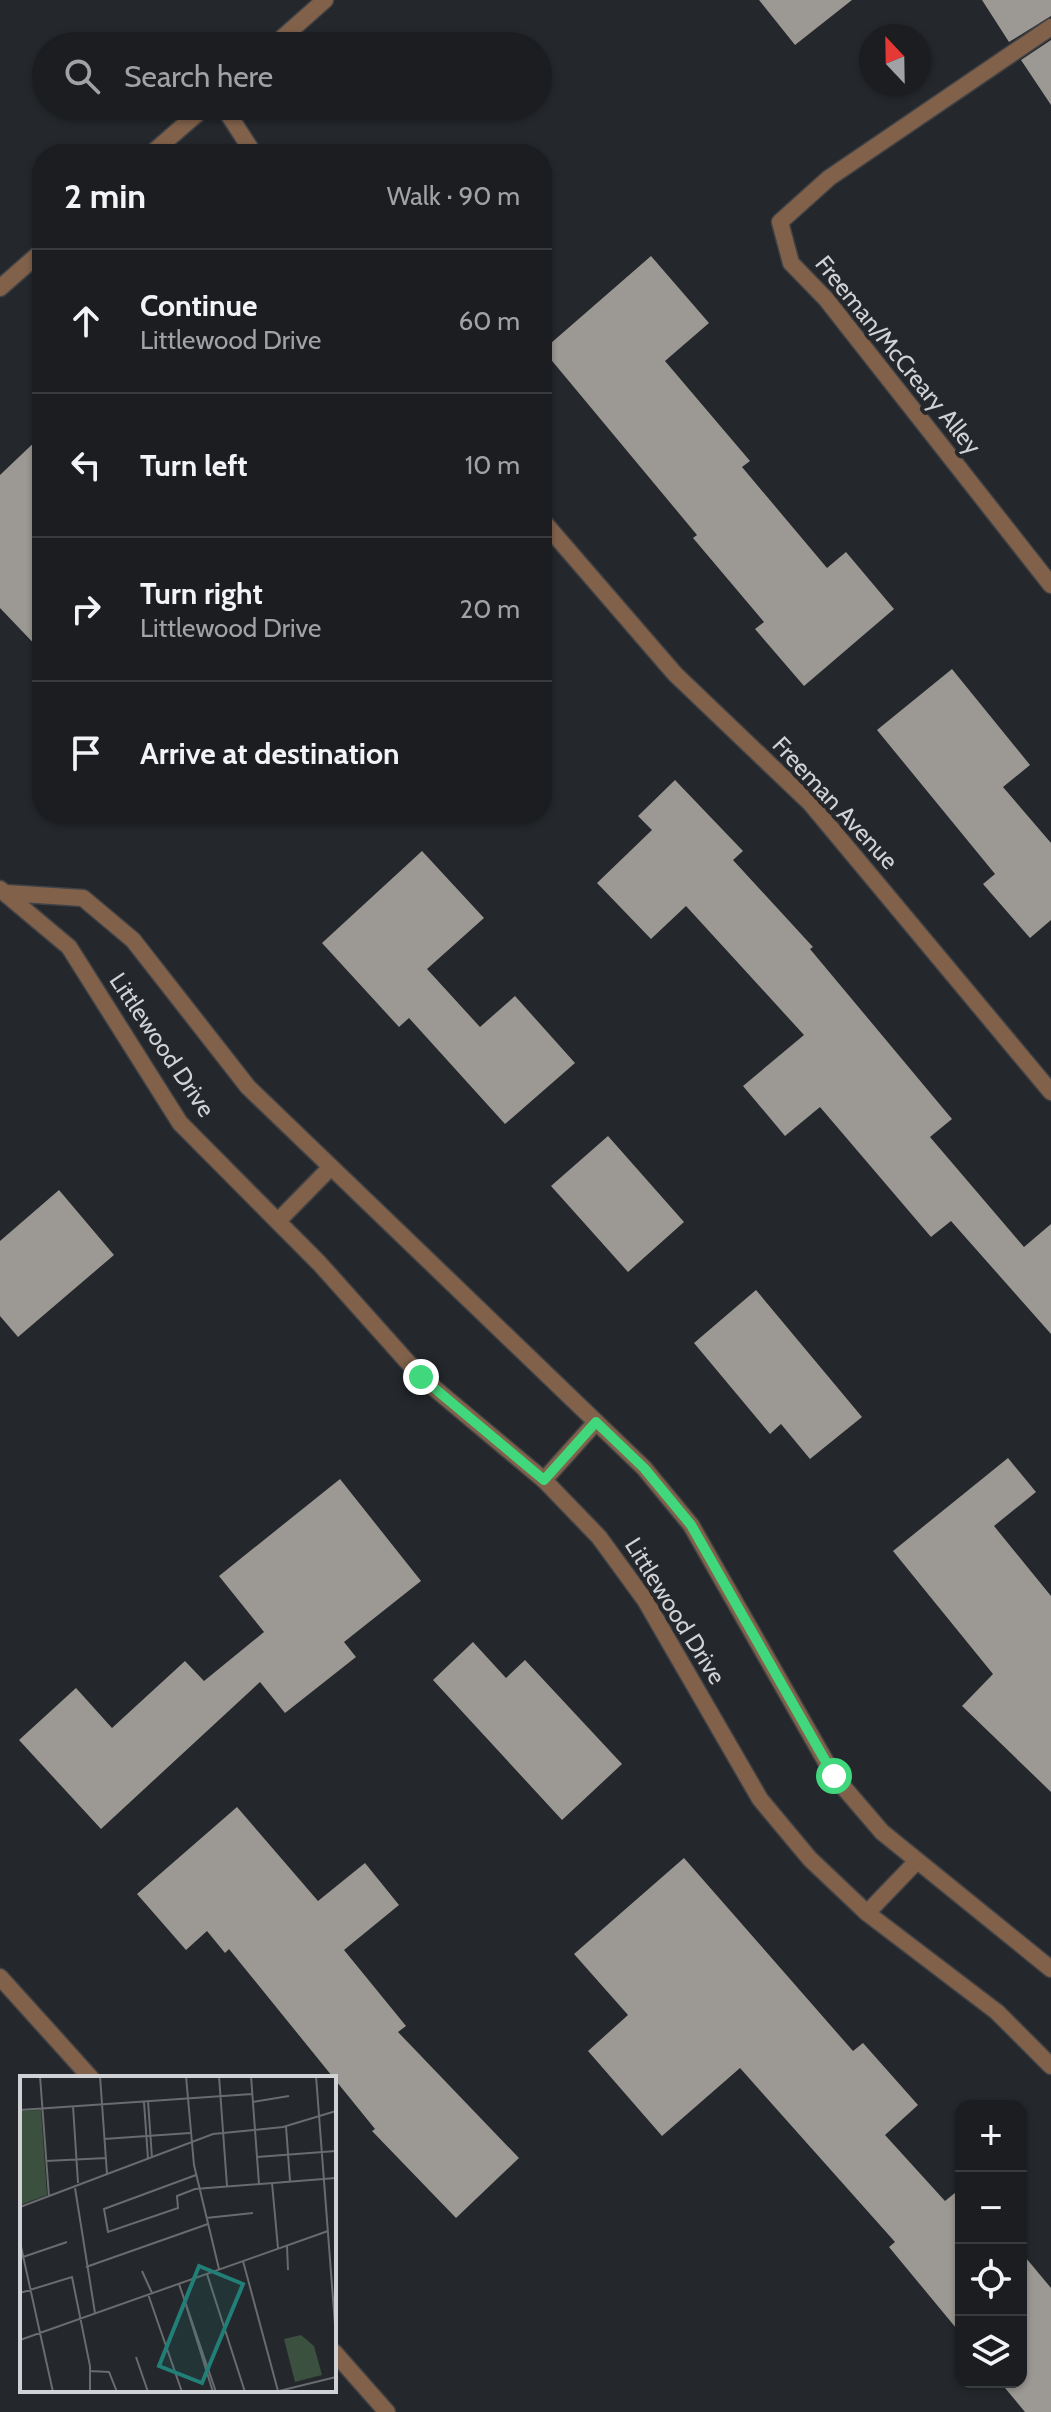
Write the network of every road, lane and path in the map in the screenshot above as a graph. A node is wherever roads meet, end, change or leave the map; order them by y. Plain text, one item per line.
1 (325, 0) edge
2 (1051, 27) edge
3 (289, 32) edge
4 (190, 120) edge
5 (232, 120) edge
6 (162, 144) edge
7 (248, 144) edge
8 (32, 260) edge
9 (0, 288) edge
10 (552, 532) edge
11 (1051, 585) edge
12 (3, 891) edge
13 (1051, 1092) edge
14 (331, 1167) junction
15 (278, 1221) junction
16 (596, 1422) junction
17 (544, 1480) junction
18 (917, 1861) junction
19 (867, 1913) junction
20 (1051, 1969) edge
21 (0, 1977) edge
22 (1051, 2066) edge
23 (89, 2076) edge
24 (336, 2354) edge
25 (387, 2412) edge

1 - 3 street
2 - 11 street, Freeman/McCreary Alley
4 - 6 street
5 - 7 street
8 - 9 street
10 - 13 street, Freeman Avenue
12 - 14 street, Littlewood Drive
12 - 15 street, Littlewood Drive
14 - 15 street
14 - 16 street, Littlewood Drive
15 - 17 street, Littlewood Drive
16 - 17 street
16 - 18 street, Littlewood Drive
17 - 19 street, Littlewood Drive
18 - 19 street
18 - 20 street, Littlewood Drive
19 - 22 street, Littlewood Drive
21 - 23 street
24 - 25 street

